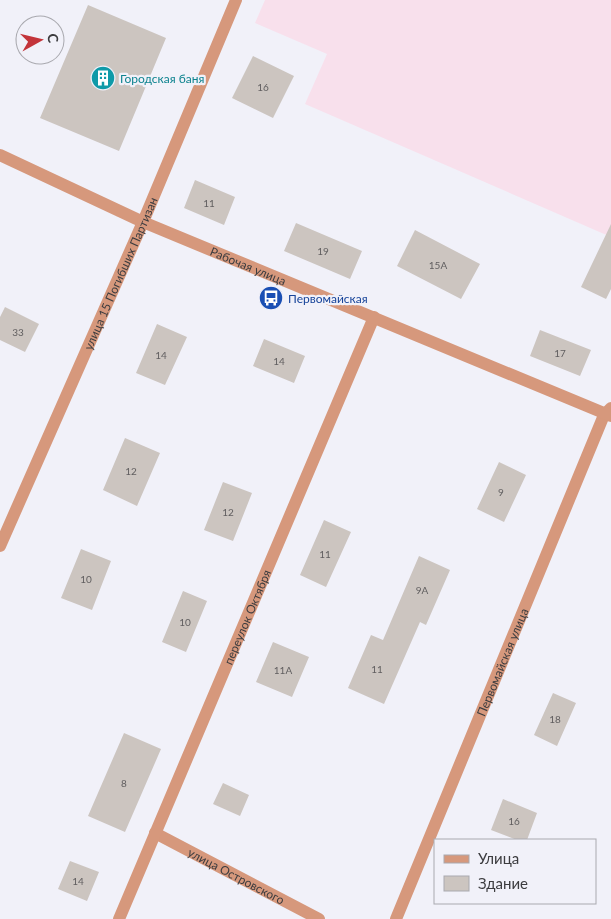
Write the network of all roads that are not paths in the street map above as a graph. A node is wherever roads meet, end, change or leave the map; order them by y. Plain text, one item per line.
1 (236, 0) edge
2 (0, 155) edge
3 (143, 222) junction
4 (374, 317) junction
5 (609, 413) edge
6 (0, 545) edge
7 (155, 833) junction
8 (119, 919) edge
9 (318, 919) edge
10 (396, 919) edge

1 - 3 street, улица 15 Погибших Партизан
2 - 3 street, Рабочая улица
3 - 4 street, Рабочая улица
3 - 6 street, улица 15 Погибших Партизан
4 - 5 street, Рабочая улица
4 - 7 street, переулок Октября
5 - 10 street, Первомайская улица
7 - 8 street, переулок Октября
7 - 9 street, улица Островского

